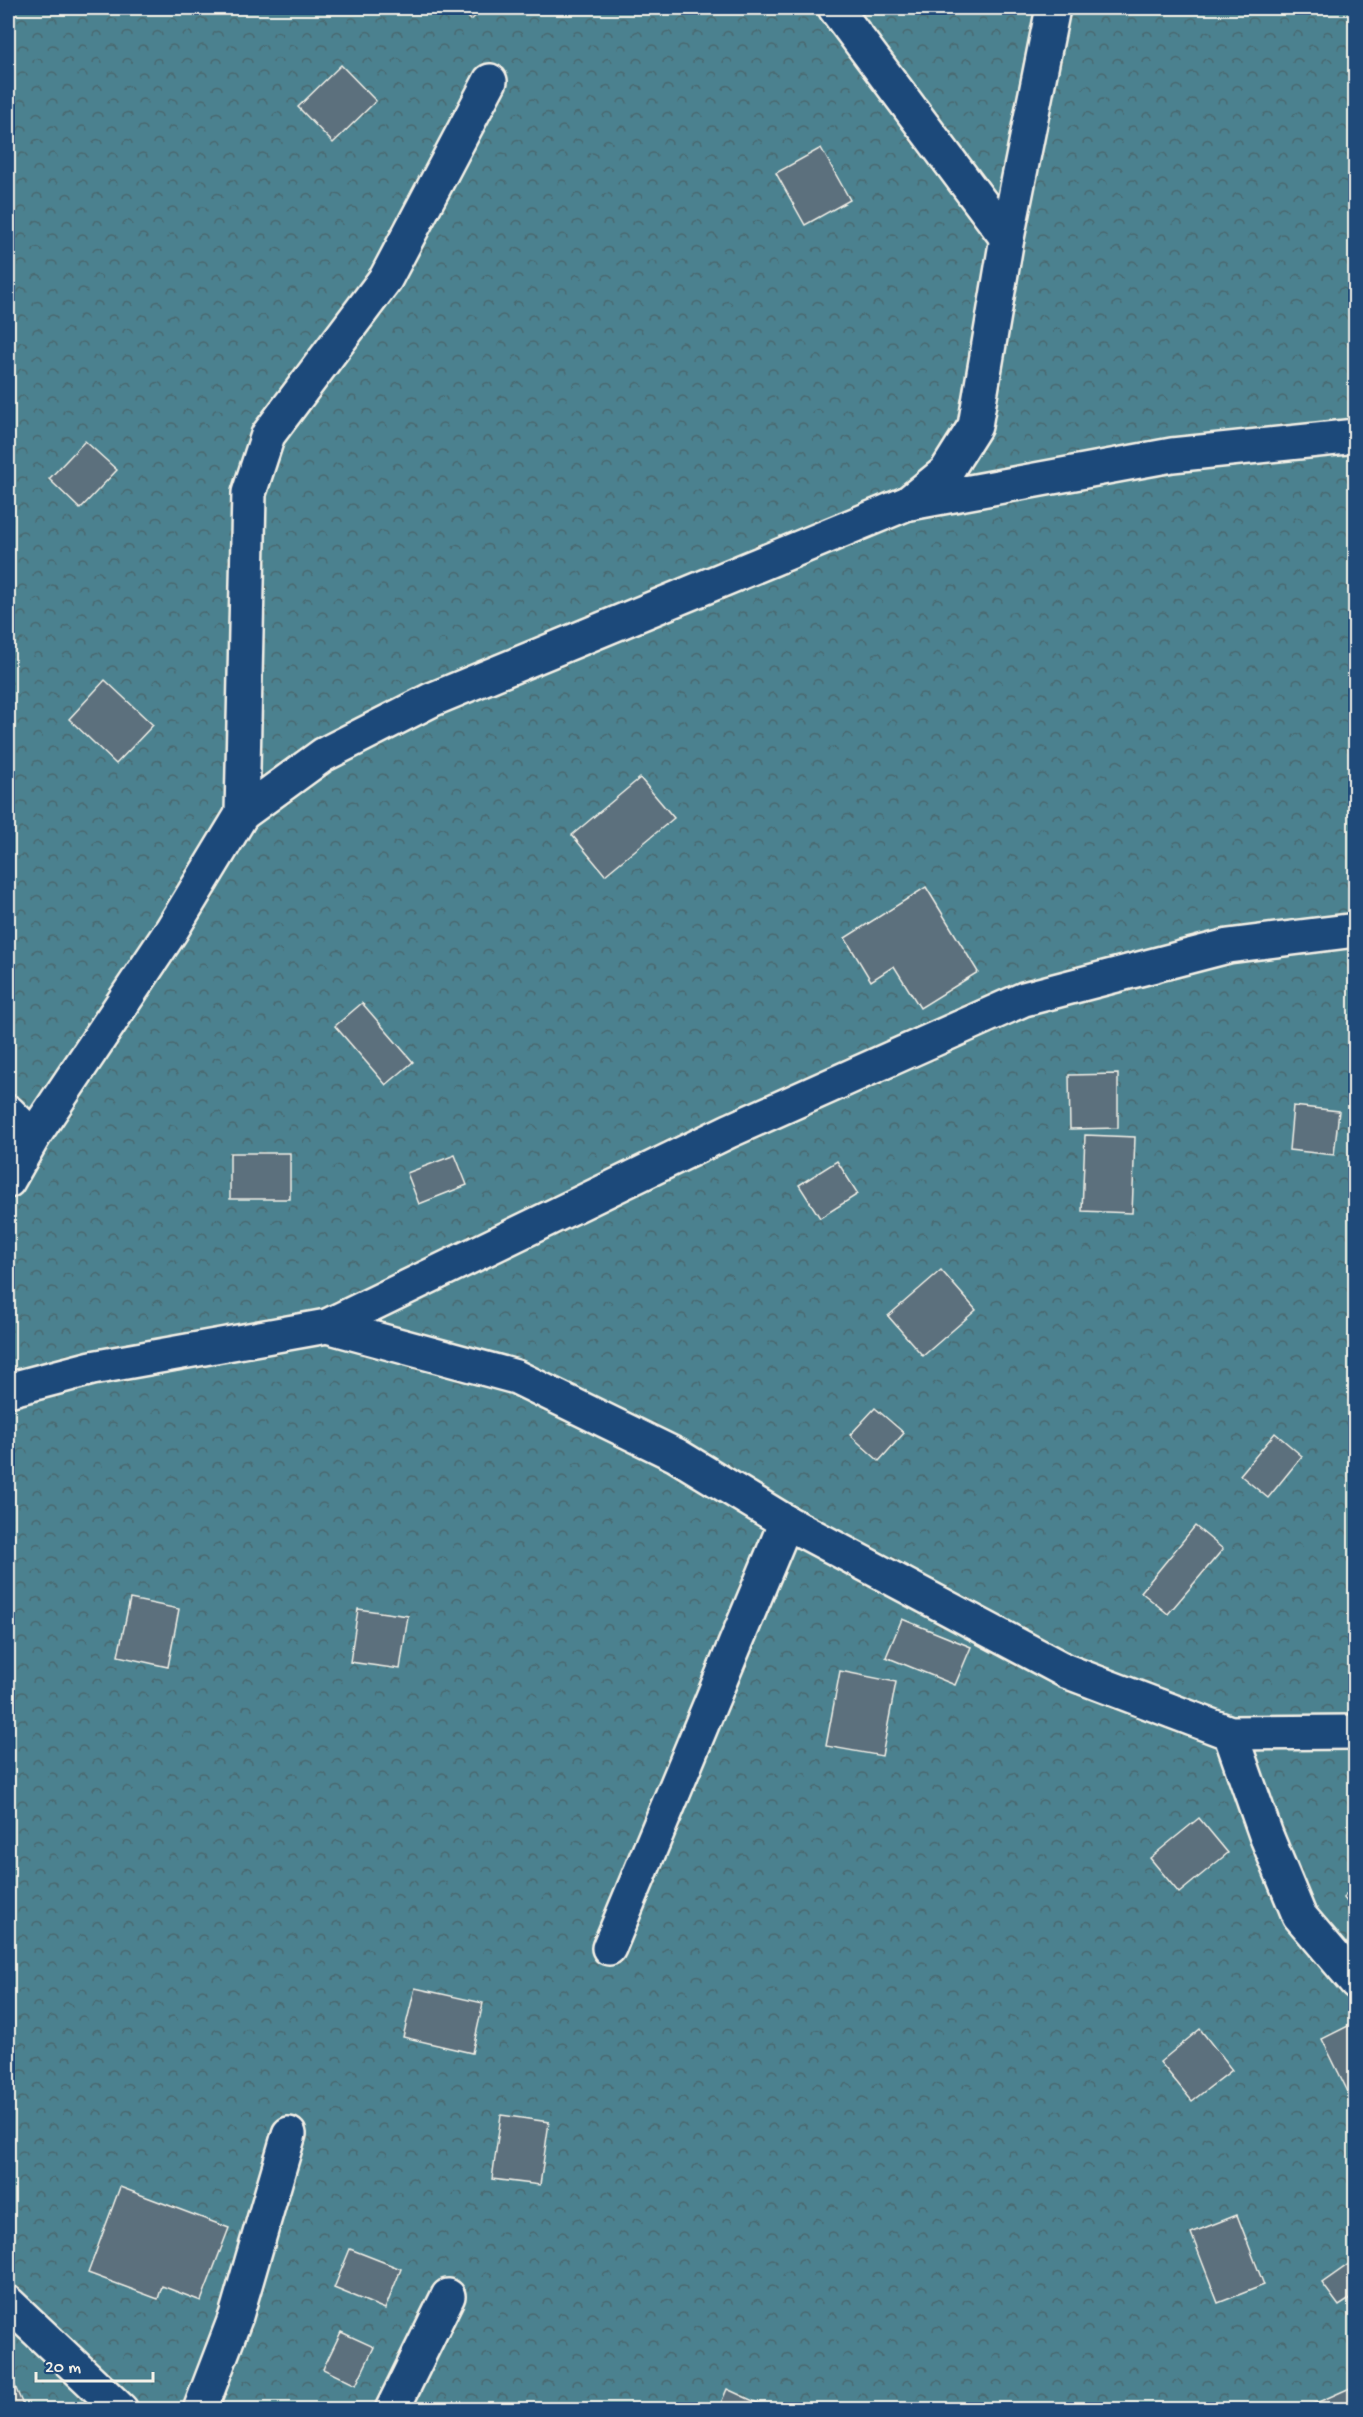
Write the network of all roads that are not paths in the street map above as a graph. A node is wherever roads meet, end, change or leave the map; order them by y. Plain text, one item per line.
1 (835, 8) edge
2 (1053, 8) edge
3 (490, 81) dead end
4 (1007, 238) junction
5 (1356, 436) edge
6 (908, 504) junction
7 (242, 814) junction
8 (1356, 930) edge
9 (8, 1112) edge
10 (33, 1137) junction
11 (8, 1181) edge
12 (327, 1326) junction
13 (8, 1390) edge
14 (786, 1522) junction
15 (1356, 1732) edge
16 (1230, 1733) junction
17 (609, 1948) dead end
18 (1356, 1982) edge
19 (289, 2134) dead end
20 (448, 2296) dead end
21 (8, 2303) edge
22 (121, 2409) edge
23 (200, 2409) edge
24 (392, 2409) edge

1 - 4 street
2 - 4 street
3 - 7 street
4 - 6 street
5 - 6 street
6 - 7 street
7 - 10 street
8 - 12 street
9 - 10 street
10 - 11 street
12 - 13 street
12 - 14 street
14 - 16 street
14 - 17 street
15 - 16 street
16 - 18 street
19 - 23 street
20 - 24 street
21 - 22 street

